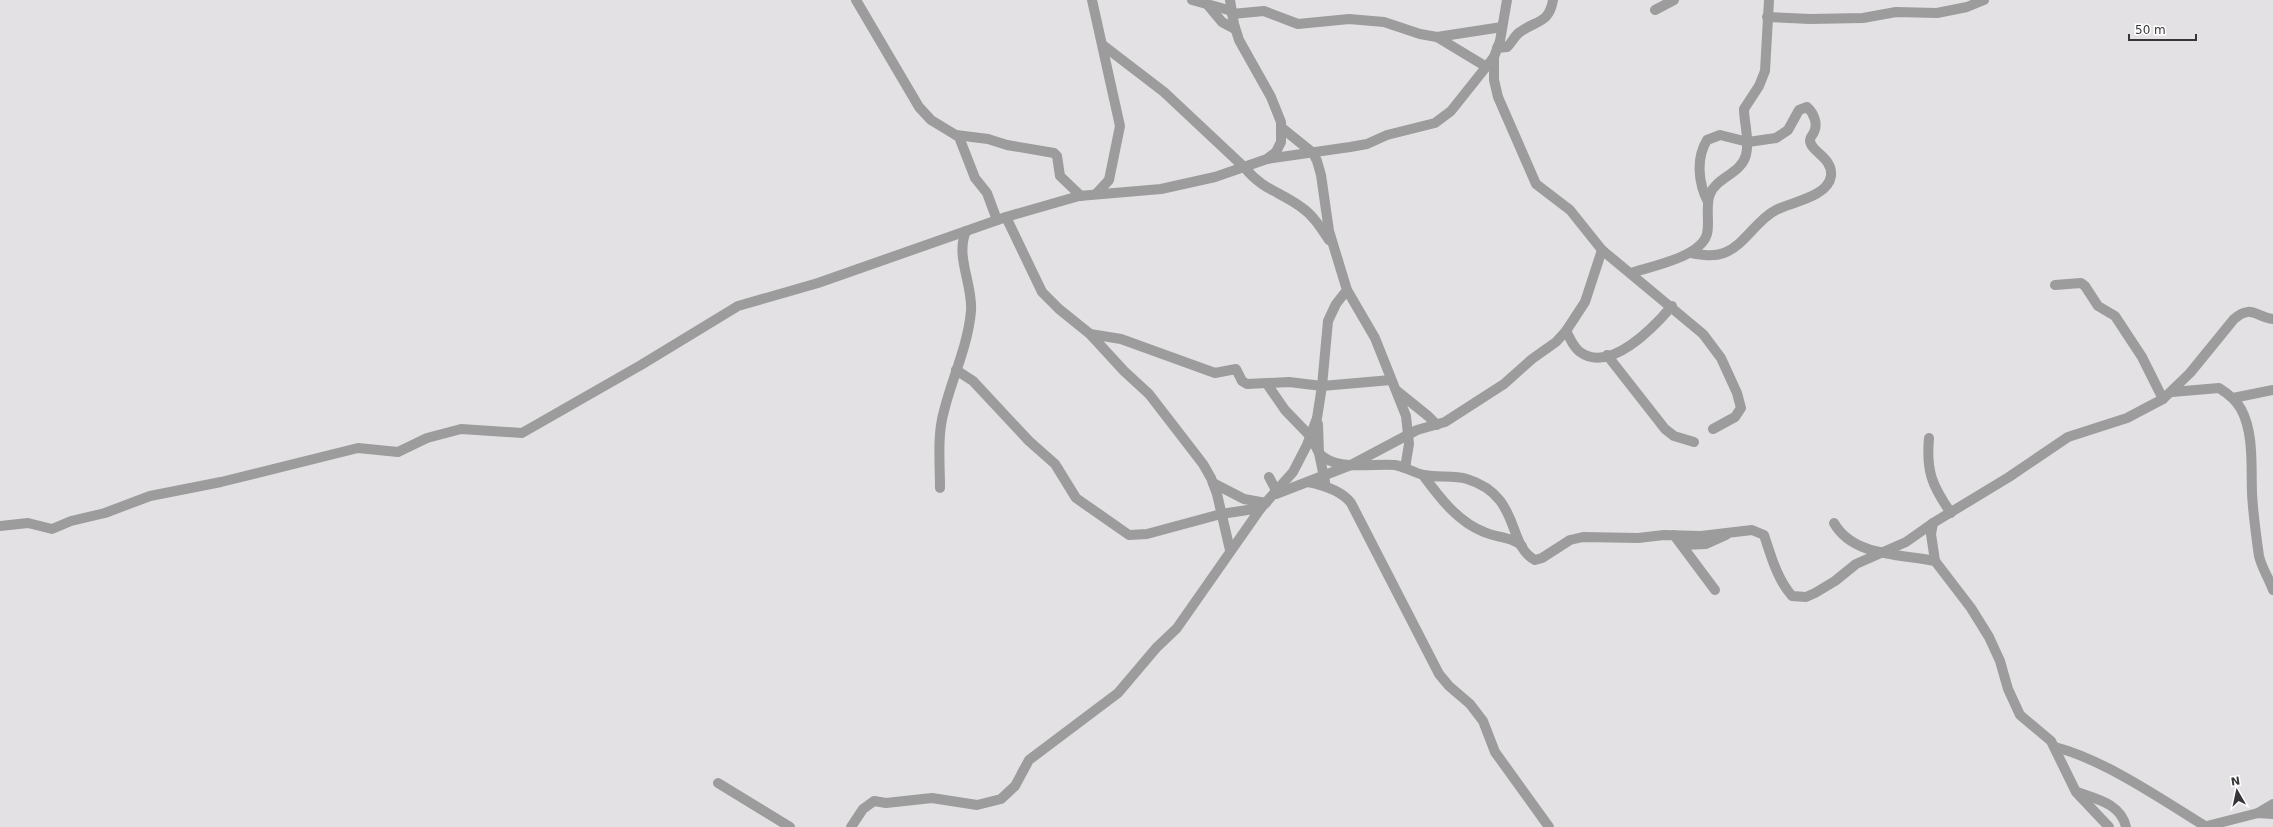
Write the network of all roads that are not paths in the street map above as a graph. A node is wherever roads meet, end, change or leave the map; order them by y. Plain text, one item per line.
1 (856, 0) edge
2 (1092, 0) edge
3 (1192, 0) edge
4 (1230, 0) edge
5 (1507, 0) edge
6 (1553, 0) edge
7 (1674, 0) edge
8 (1769, 0) edge
9 (1984, 0) edge
10 (1207, 4) junction
11 (1655, 10) dead end
12 (1232, 12) junction
13 (1767, 17) junction
14 (1502, 27) junction
15 (1236, 29) junction
16 (1437, 37) junction
17 (1104, 46) junction
18 (1496, 53) junction
19 (1485, 66) junction
20 (1282, 128) junction
21 (956, 135) junction
22 (1748, 142) junction
23 (1313, 153) junction
24 (1267, 159) junction
25 (1245, 168) junction
26 (1097, 193) junction
27 (1081, 196) junction
28 (1708, 202) junction
29 (1001, 218) junction
30 (966, 231) junction
31 (1334, 246) junction
32 (1602, 250) junction
33 (1691, 253) junction
34 (1631, 273) junction
35 (2055, 285) dead end
36 (1347, 290) junction
37 (1672, 306) junction
38 (2273, 320) edge
39 (1566, 331) junction
40 (1090, 334) junction
41 (1607, 355) junction
42 (956, 370) junction
43 (1387, 380) junction
44 (1267, 384) junction
45 (1322, 386) junction
46 (2273, 390) edge
47 (1397, 391) junction
48 (2172, 392) junction
49 (2164, 398) junction
50 (2233, 398) junction
51 (1317, 418) junction
52 (1437, 426) junction
53 (1713, 429) dead end
54 (1408, 435) junction
55 (1311, 437) junction
56 (1929, 438) dead end
57 (1694, 442) dead end
58 (1319, 453) junction
59 (1351, 465) junction
60 (1405, 468) junction
61 (1423, 475) junction
62 (1269, 477) dead end
63 (1324, 481) junction
64 (1213, 483) junction
65 (940, 488) dead end
66 (1276, 494) junction
67 (1264, 505) junction
68 (1951, 513) junction
69 (1221, 514) junction
70 (1834, 523) dead end
71 (1933, 523) junction
72 (0, 526) edge
73 (1729, 533) junction
74 (1674, 535) junction
75 (1682, 546) junction
76 (1524, 548) junction
77 (1230, 550) junction
78 (1881, 552) junction
79 (1935, 561) junction
80 (1714, 590) dead end
81 (2273, 590) edge
82 (2055, 747) junction
83 (718, 784) dead end
84 (2076, 792) junction
85 (2273, 804) edge
86 (2258, 813) junction
87 (2273, 814) edge
88 (790, 827) edge
89 (851, 827) edge
90 (1549, 827) edge
91 (2109, 827) edge
92 (2126, 827) edge
93 (2204, 827) edge

1 - 21 street
2 - 17 street
3 - 10 street
4 - 12 street
5 - 14 street
6 - 18 street
7 - 11 street
8 - 13 street
9 - 13 street
10 - 12 street
10 - 15 street
12 - 15 street
12 - 16 street
13 - 22 street
14 - 16 street
14 - 18 street
15 - 20 street
16 - 19 street
17 - 25 street
17 - 26 street
18 - 19 street
18 - 32 street
19 - 23 street
20 - 23 street
20 - 24 street
21 - 27 street
21 - 29 street
22 - 28 street
22 - 28 street
22 - 33 street
23 - 24 street
23 - 31 street
24 - 25 street
25 - 26 street
25 - 31 street
26 - 27 street
27 - 29 street
28 - 33 street
29 - 30 street
29 - 40 street
30 - 42 street
30 - 72 street
31 - 36 street
32 - 34 street
32 - 39 street
33 - 34 street
34 - 37 street
35 - 49 street
36 - 43 street
36 - 45 street
37 - 41 street
37 - 53 street
38 - 48 street
39 - 41 street
39 - 52 street
40 - 44 street
40 - 64 street
41 - 57 street
42 - 65 street
42 - 69 street
43 - 45 street
43 - 47 street
44 - 45 street
44 - 55 street
45 - 51 street
46 - 50 street
47 - 52 street
47 - 54 street
48 - 49 street
48 - 50 street
49 - 68 street
50 - 81 street
51 - 55 street
51 - 58 street
52 - 54 street
54 - 59 street
54 - 60 street
55 - 58 street
55 - 66 street
56 - 68 street
58 - 59 street
58 - 63 street
59 - 60 street
59 - 63 street
60 - 61 street
61 - 76 street
61 - 76 street
62 - 66 street
63 - 66 street
63 - 90 street
64 - 67 street
64 - 69 street
66 - 67 street
67 - 69 street
67 - 77 street
68 - 71 street
69 - 77 street
70 - 78 street
71 - 78 street
71 - 79 street
73 - 74 street
73 - 75 street
73 - 78 street
74 - 75 street
74 - 76 street
75 - 80 street
77 - 89 street
78 - 79 street
79 - 82 street
82 - 84 street
82 - 93 street
83 - 88 street
84 - 91 street
84 - 92 street
85 - 86 street
86 - 87 street
86 - 93 street

